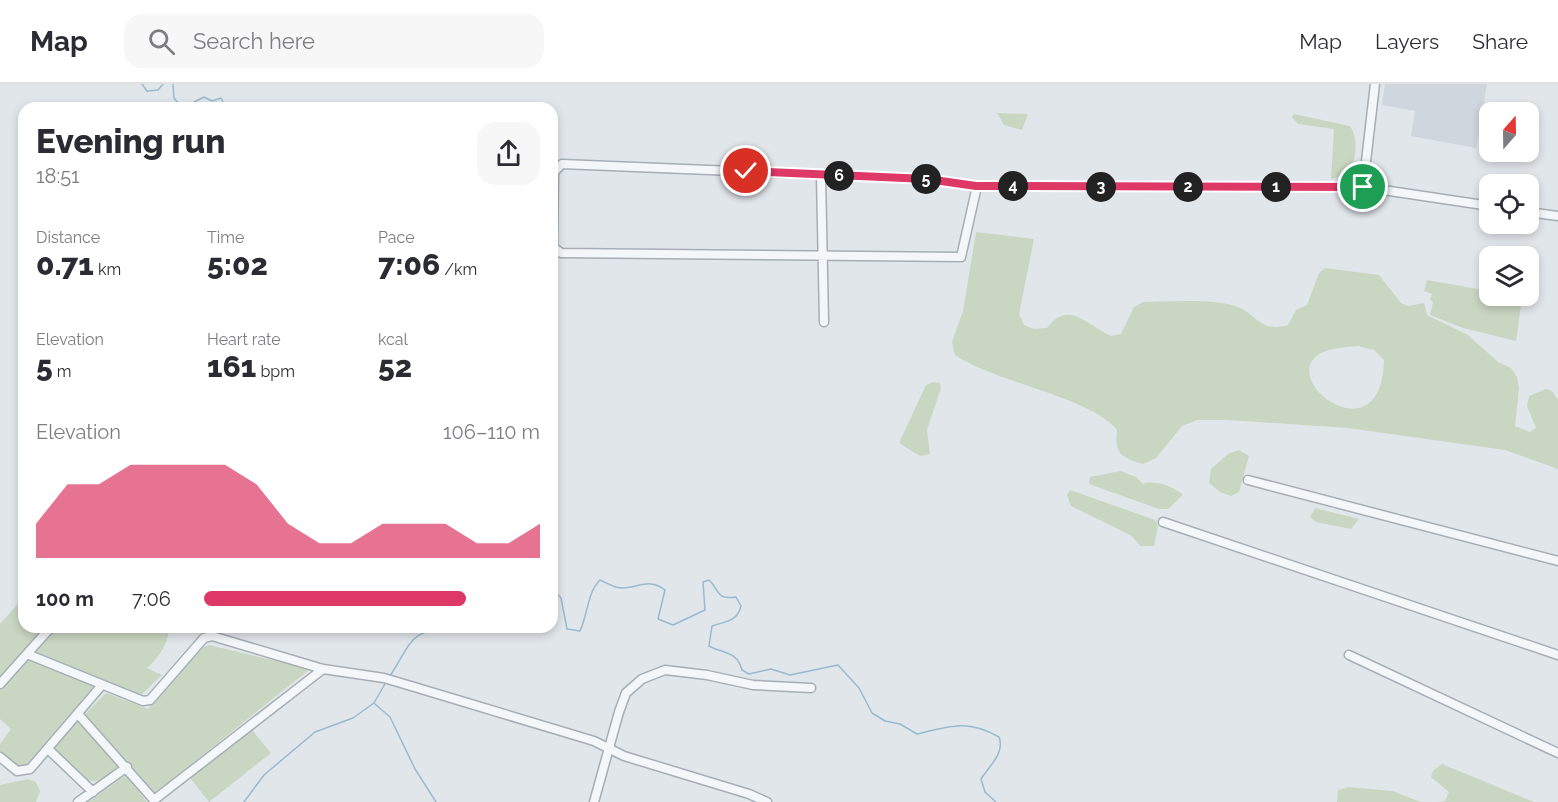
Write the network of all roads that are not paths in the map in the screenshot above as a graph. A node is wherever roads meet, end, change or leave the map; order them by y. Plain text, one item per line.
1 (1375, 84) edge
2 (558, 167) edge
3 (821, 176) junction
4 (976, 186) junction
5 (1363, 187) junction
6 (1479, 204) edge
7 (1539, 213) edge
8 (1558, 216) edge
9 (558, 251) edge
10 (825, 256) junction
11 (824, 322) dead end
12 (1248, 480) dead end
13 (1163, 522) dead end
14 (1558, 561) edge
15 (46, 633) edge
16 (27, 654) junction
17 (1558, 655) edge
18 (1348, 656) dead end
19 (323, 669) junction
20 (0, 684) edge
21 (102, 685) junction
22 (811, 688) dead end
23 (78, 714) junction
24 (609, 748) junction
25 (48, 749) junction
26 (1558, 753) edge
27 (0, 757) edge
28 (127, 767) junction
29 (93, 792) junction
30 (155, 801) edge
31 (78, 802) edge
32 (594, 802) edge
33 (767, 802) edge

1 - 5 street
2 - 3 street
3 - 4 street
3 - 10 street
4 - 5 street
4 - 10 street
5 - 6 street
7 - 8 street
9 - 10 street
10 - 11 street
12 - 14 street
13 - 17 street
15 - 16 street
16 - 20 street
16 - 21 street
18 - 26 street
19 - 21 street
19 - 24 street
19 - 30 street
21 - 23 street
22 - 24 street
23 - 25 street
23 - 28 street
24 - 32 street
24 - 33 street
25 - 27 street
25 - 29 street
28 - 29 street
28 - 30 street
29 - 31 street

